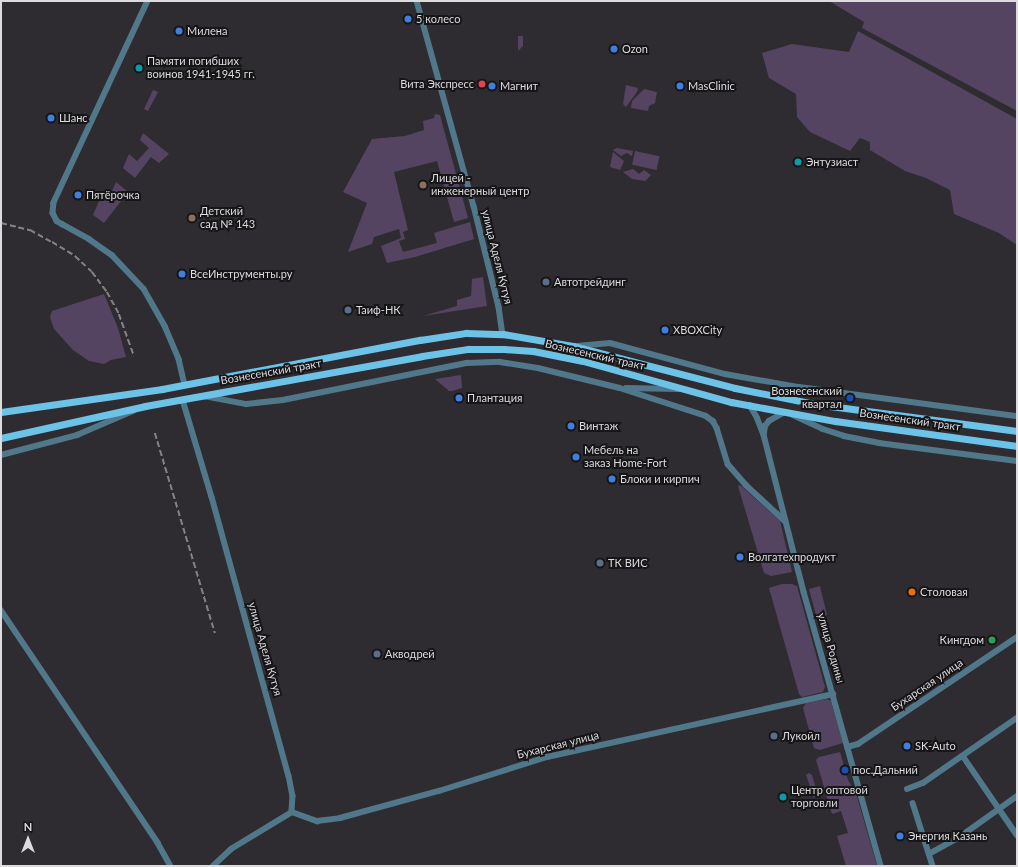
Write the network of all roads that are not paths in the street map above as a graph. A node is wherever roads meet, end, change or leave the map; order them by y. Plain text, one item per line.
1 (148, 1) edge
2 (417, 1) edge
3 (503, 334) junction
4 (573, 346) junction
5 (186, 384) junction
6 (620, 388) junction
7 (684, 389) junction
8 (203, 396) junction
9 (183, 400) junction
10 (750, 405) junction
11 (145, 406) junction
12 (1, 412) edge
13 (786, 412) junction
14 (1017, 416) edge
15 (1017, 431) edge
16 (764, 435) junction
17 (1, 438) edge
18 (1017, 446) edge
19 (1, 455) edge
20 (1017, 460) edge
21 (785, 521) junction
22 (1, 610) edge
23 (1017, 637) edge
24 (833, 694) junction
25 (1017, 718) edge
26 (847, 747) junction
27 (963, 756) junction
28 (907, 789) dead end
29 (1017, 796) edge
30 (913, 803) dead end
31 (1000, 808) junction
32 (292, 812) junction
33 (1017, 835) edge
34 (929, 854) junction
35 (171, 866) edge
36 (212, 866) edge
37 (881, 866) edge
38 (933, 866) edge

1 - 5 street
2 - 3 street, улица Аделя Кутуя
3 - 4 main road, Вознесенский тракт
3 - 5 main road, Вознесенский тракт
4 - 14 street
4 - 15 main road, Вознесенский тракт
5 - 12 main road, Вознесенский тракт
6 - 7 street
6 - 8 street
6 - 21 street
7 - 8 main road, Вознесенский тракт
7 - 10 main road, Вознесенский тракт
8 - 9 main road, Вознесенский тракт
9 - 11 main road, Вознесенский тракт
9 - 32 street, улица Аделя Кутуя
10 - 13 main road, Вознесенский тракт
10 - 16 street, улица Родины
11 - 17 main road, Вознесенский тракт
11 - 19 street
13 - 16 street
13 - 18 main road, Вознесенский тракт
13 - 20 street
16 - 21 street, улица Родины
21 - 24 street, улица Родины
22 - 35 street
23 - 26 street, Бухарская улица
24 - 26 street, улица Родины
24 - 32 street, Бухарская улица
25 - 27 street
26 - 37 street, улица Родины
27 - 28 street
27 - 31 street
29 - 31 street
30 - 34 street
31 - 33 street
31 - 34 street
32 - 36 street
34 - 38 street

